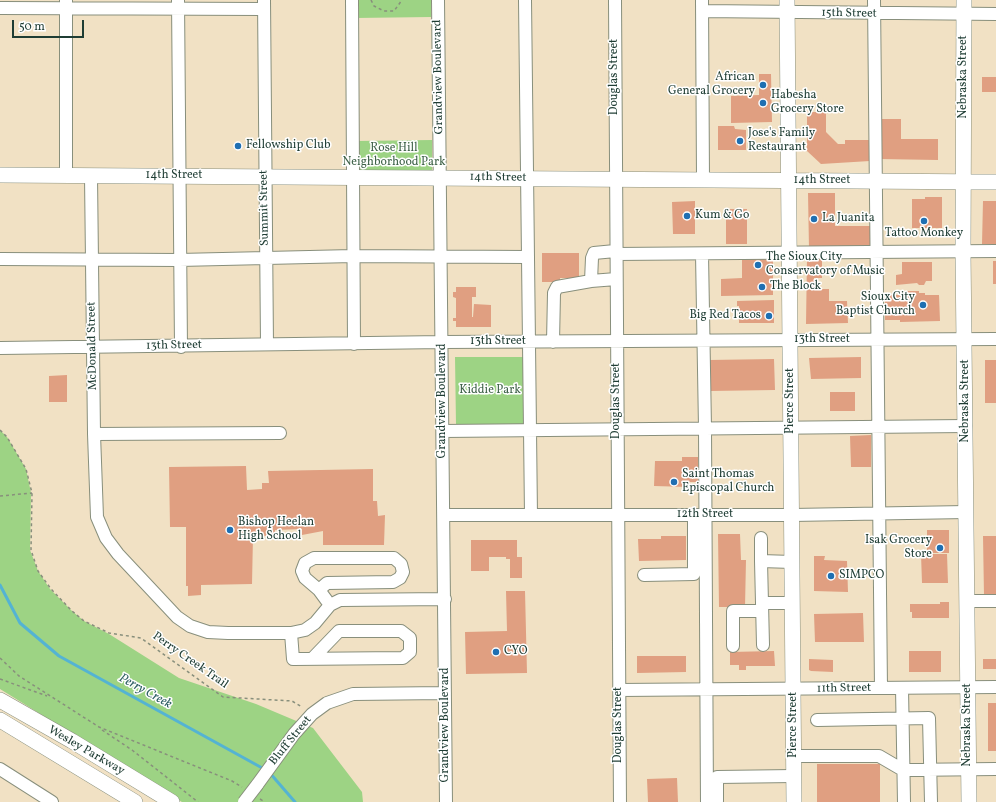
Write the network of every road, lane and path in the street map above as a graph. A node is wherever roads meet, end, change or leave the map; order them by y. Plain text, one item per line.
1 (352, 0) edge
2 (371, 0) edge
3 (402, 0) edge
4 (438, 0) edge
5 (525, 0) edge
6 (615, 0) edge
7 (874, 0) edge
8 (66, 4) edge
9 (178, 4) edge
10 (264, 4) edge
11 (702, 5) edge
12 (787, 6) edge
13 (964, 7) edge
14 (0, 8) edge
15 (874, 14) junction
16 (996, 14) edge
17 (0, 175) edge
18 (66, 175) junction
19 (91, 176) junction
20 (179, 176) junction
21 (265, 176) junction
22 (353, 176) junction
23 (440, 177) junction
24 (527, 179) junction
25 (616, 180) junction
26 (703, 180) junction
27 (789, 181) junction
28 (877, 181) junction
29 (964, 182) junction
30 (996, 182) edge
31 (996, 251) edge
32 (615, 252) junction
33 (877, 252) junction
34 (963, 252) junction
35 (790, 253) junction
36 (702, 254) junction
37 (354, 256) junction
38 (266, 257) junction
39 (440, 257) junction
40 (527, 257) junction
41 (0, 259) edge
42 (92, 259) junction
43 (179, 260) junction
44 (616, 279) junction
45 (591, 281) junction
46 (878, 339) junction
47 (965, 339) junction
48 (996, 339) edge
49 (790, 340) junction
50 (704, 341) junction
51 (443, 342) junction
52 (530, 342) junction
53 (553, 342) junction
54 (617, 342) junction
55 (267, 344) junction
56 (354, 344) junction
57 (181, 346) junction
58 (0, 348) edge
59 (93, 348) junction
60 (966, 426) junction
61 (878, 427) junction
62 (705, 428) junction
63 (791, 428) junction
64 (617, 429) junction
65 (0, 430) edge
66 (444, 430) junction
67 (530, 430) junction
68 (280, 433) dead end
69 (94, 434) junction
70 (32, 493) junction
71 (0, 496) edge
72 (966, 512) junction
73 (880, 513) junction
74 (617, 514) junction
75 (444, 515) junction
76 (531, 515) junction
77 (699, 515) junction
78 (792, 515) junction
79 (761, 538) dead end
80 (761, 561) junction
81 (792, 562) junction
82 (644, 575) dead end
83 (319, 590) junction
84 (445, 599) junction
85 (967, 601) junction
86 (996, 601) edge
87 (793, 603) junction
88 (330, 605) junction
89 (762, 607) junction
90 (292, 633) junction
91 (763, 645) dead end
92 (733, 646) dead end
93 (0, 658) edge
94 (312, 659) junction
95 (0, 679) edge
96 (996, 687) edge
97 (881, 688) junction
98 (902, 688) junction
99 (968, 688) junction
100 (707, 689) junction
101 (794, 689) junction
102 (619, 690) junction
103 (446, 693) junction
104 (48, 697) junction
105 (0, 700) edge
106 (312, 714) junction
107 (902, 718) junction
108 (0, 720) edge
109 (817, 720) dead end
110 (99, 727) junction
111 (794, 756) junction
112 (0, 769) edge
113 (968, 769) junction
114 (996, 769) edge
115 (904, 770) junction
116 (930, 770) junction
117 (794, 776) junction
118 (246, 790) dead end
119 (38, 798) edge
120 (259, 798) dead end
121 (52, 802) edge
122 (135, 802) edge
123 (172, 802) edge
124 (198, 802) edge
125 (244, 802) edge
126 (265, 802) edge
127 (446, 802) edge
128 (620, 802) edge
129 (712, 802) edge
130 (794, 802) edge
131 (904, 802) edge
132 (931, 802) edge
133 (968, 802) edge

1 - 22 street
2 - 3 path
4 - 23 street, Grandview Boulevard
5 - 24 street
6 - 25 street, Douglas Street
7 - 15 street
8 - 9 street
8 - 14 street
8 - 18 street
9 - 10 street
9 - 20 street
10 - 21 street, Summit Street
11 - 12 street, 15th Street
11 - 26 street
12 - 15 street, 15th Street
12 - 27 main road, Pierce Street
13 - 15 street, 15th Street
13 - 16 street, 15th Street
13 - 29 main road, Nebraska Street
15 - 28 street
17 - 18 main road, 14th Street
18 - 19 main road, 14th Street
19 - 20 main road, 14th Street
19 - 42 street, McDonald Street
20 - 21 main road, 14th Street
20 - 43 street
21 - 22 main road, 14th Street
21 - 38 street, Summit Street
22 - 23 main road, 14th Street
22 - 37 street
23 - 24 main road, 14th Street
23 - 39 street, Grandview Boulevard
24 - 25 main road, 14th Street
24 - 40 street
25 - 26 main road, 14th Street
25 - 32 street, Douglas Street
26 - 27 main road, 14th Street
27 - 28 main road, 14th Street
27 - 35 main road, Pierce Street
28 - 29 main road, 14th Street
28 - 33 street
29 - 30 main road, 14th Street
29 - 34 main road, Nebraska Street
31 - 34 street
32 - 36 street
32 - 44 street, Douglas Street
32 - 45 street
33 - 34 street
33 - 35 street
33 - 46 street
34 - 47 main road, Nebraska Street
35 - 36 street
35 - 49 main road, Pierce Street
36 - 50 street
37 - 38 street
37 - 39 street
37 - 56 street
38 - 43 street
38 - 55 street, Summit Street
39 - 40 street
39 - 51 street, Grandview Boulevard
40 - 52 street
41 - 42 street
42 - 43 street
42 - 59 street, McDonald Street
43 - 57 street
44 - 45 street
44 - 54 street, Douglas Street
45 - 53 street
46 - 47 street, 13th Street
46 - 49 street, 13th Street
46 - 61 street
47 - 48 street, 13th Street
47 - 60 main road, Nebraska Street
49 - 50 street, 13th Street
49 - 63 main road, Pierce Street
50 - 54 street, 13th Street
50 - 62 street
51 - 52 street, 13th Street
51 - 56 street, 13th Street
51 - 66 street, Grandview Boulevard
52 - 53 street, 13th Street
52 - 67 street
53 - 54 street, 13th Street
54 - 64 street, Douglas Street
55 - 56 street, 13th Street
55 - 57 street, 13th Street
57 - 59 street, 13th Street
58 - 59 street, 13th Street
59 - 69 street, McDonald Street
60 - 61 street
60 - 72 main road, Nebraska Street
61 - 63 street
61 - 73 street
62 - 63 street
62 - 64 street
62 - 77 street
63 - 78 main road, Pierce Street
64 - 67 street
64 - 74 street, Douglas Street
65 - 70 path, Perry Creek Trail
66 - 67 street
66 - 75 street, Grandview Boulevard
67 - 76 street
68 - 69 street
69 - 90 street, McDonald Street
70 - 71 path
70 - 106 path, Perry Creek Trail
72 - 73 street, 12th Street
72 - 85 main road, Nebraska Street
73 - 78 street, 12th Street
73 - 97 street
74 - 76 street, 12th Street
74 - 77 street, 12th Street
74 - 102 street, Douglas Street
75 - 76 street, 12th Street
75 - 84 street, Grandview Boulevard
77 - 78 street, 12th Street
77 - 82 street
77 - 100 street
78 - 81 main road, Pierce Street
79 - 80 street
80 - 81 street
80 - 89 street
81 - 87 main road, Pierce Street
83 - 83 street
83 - 88 street
84 - 88 street
84 - 103 street, Grandview Boulevard
85 - 86 street
85 - 99 main road, Nebraska Street
87 - 89 street
87 - 101 main road, Pierce Street
88 - 90 street
89 - 91 street
89 - 92 street
90 - 94 street
93 - 104 path
94 - 94 street
95 - 104 path
96 - 99 street, 11th Street
97 - 98 street, 11th Street
97 - 101 street, 11th Street
98 - 99 street, 11th Street
98 - 107 street
99 - 113 main road, Nebraska Street
100 - 101 street, 11th Street
100 - 102 street, 11th Street
100 - 129 street
101 - 111 main road, Pierce Street
102 - 128 street, Douglas Street
103 - 106 street, Bluff Street
103 - 127 street, Grandview Boulevard
104 - 110 path
105 - 123 main road, Wesley Parkway
106 - 125 street, Bluff Street, bridge
107 - 109 street
107 - 115 street
107 - 116 street
108 - 122 main road, Wesley Parkway
110 - 118 path
110 - 124 path
111 - 115 street
111 - 117 main road, Pierce Street
112 - 119 street
113 - 114 street
113 - 116 street
113 - 133 main road, Nebraska Street
115 - 116 street
115 - 131 street
116 - 132 street
117 - 129 street
117 - 130 main road, Pierce Street
119 - 121 street
120 - 126 path

